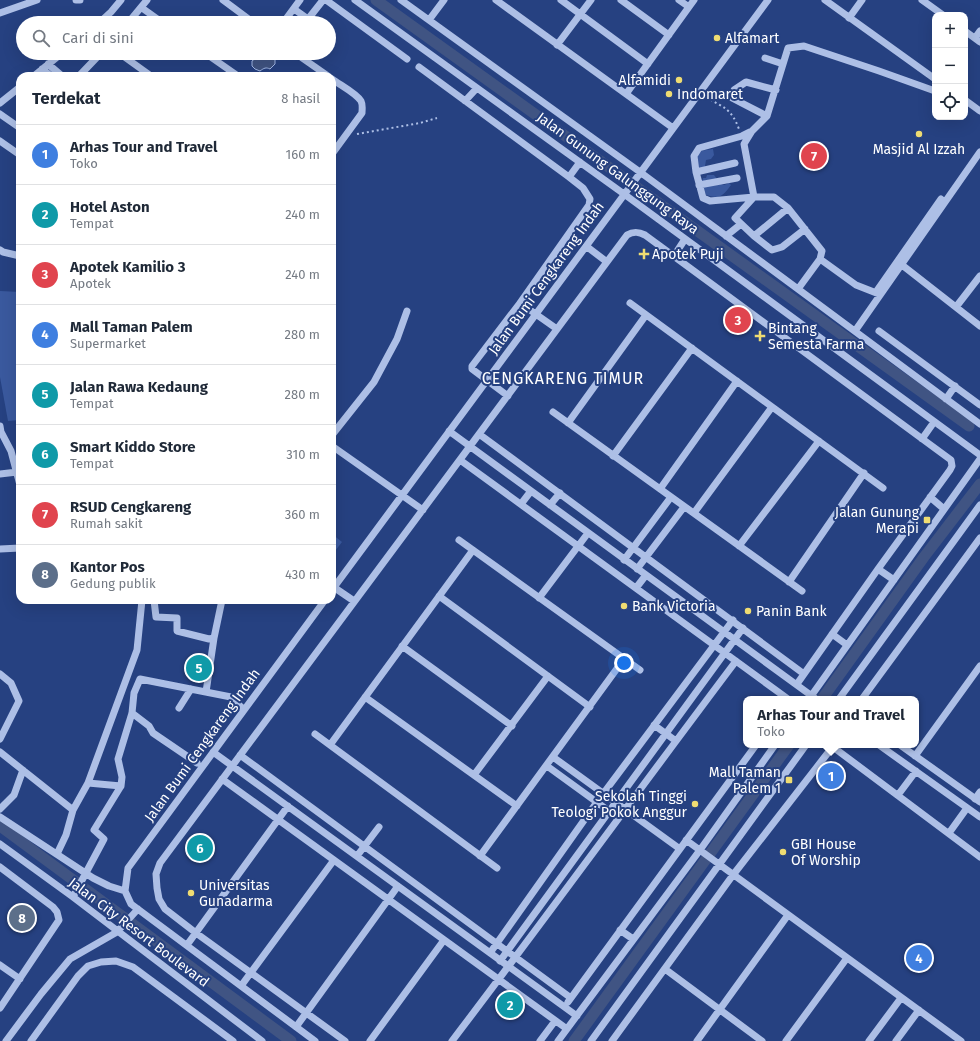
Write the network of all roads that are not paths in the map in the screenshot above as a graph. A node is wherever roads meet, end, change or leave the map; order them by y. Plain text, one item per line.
1 (37, 0) edge
2 (76, 0) edge
3 (80, 0) edge
4 (121, 0) edge
5 (147, 0) edge
6 (223, 0) edge
7 (300, 0) edge
8 (324, 0) edge
9 (355, 0) edge
10 (401, 0) edge
11 (444, 0) edge
12 (496, 0) edge
13 (561, 0) edge
14 (591, 0) edge
15 (621, 0) edge
16 (680, 0) edge
17 (694, 0) edge
18 (768, 0) edge
19 (825, 0) edge
20 (862, 0) edge
21 (922, 0) edge
22 (689, 7) junction
23 (142, 8) junction
24 (294, 8) junction
25 (939, 12) edge
26 (0, 13) edge
27 (580, 14) junction
28 (108, 16) edge
29 (135, 16) edge
30 (153, 16) edge
31 (245, 16) edge
32 (288, 16) edge
33 (302, 16) edge
34 (311, 16) edge
35 (850, 18) junction
36 (429, 20) junction
37 (980, 31) edge
38 (968, 33) edge
39 (669, 35) junction
40 (978, 40) edge
41 (557, 45) junction
42 (765, 58) dead end
43 (407, 59) dead end
44 (54, 60) edge
45 (94, 60) edge
46 (129, 60) edge
47 (216, 60) edge
48 (305, 60) edge
49 (648, 64) junction
50 (783, 64) junction
51 (45, 67) junction
52 (419, 67) dead end
53 (39, 72) edge
54 (48, 72) edge
55 (54, 72) edge
56 (83, 72) edge
57 (145, 72) edge
58 (232, 72) edge
59 (322, 72) edge
60 (932, 77) edge
61 (336, 82) edge
62 (477, 88) junction
63 (16, 90) edge
64 (776, 90) junction
65 (932, 90) edge
66 (626, 94) junction
67 (466, 101) junction
68 (0, 103) edge
69 (968, 103) edge
70 (979, 109) edge
71 (0, 114) edge
72 (767, 116) junction
73 (16, 125) edge
74 (673, 128) junction
75 (752, 131) junction
76 (0, 141) edge
77 (336, 144) edge
78 (16, 152) edge
79 (980, 152) edge
80 (580, 162) junction
81 (735, 163) dead end
82 (696, 172) junction
83 (639, 174) junction
84 (569, 177) junction
85 (738, 178) dead end
86 (699, 185) junction
87 (626, 192) junction
88 (754, 197) junction
89 (941, 199) dead end
90 (788, 208) junction
91 (741, 224) junction
92 (805, 229) junction
93 (726, 236) junction
94 (754, 236) junction
95 (685, 238) junction
96 (586, 246) junction
97 (0, 250) edge
98 (16, 255) edge
99 (674, 256) junction
100 (820, 259) junction
101 (607, 262) junction
102 (902, 265) junction
103 (980, 276) edge
104 (798, 289) junction
105 (878, 293) junction
106 (520, 303) junction
107 (630, 303) dead end
108 (956, 307) junction
109 (407, 311) dead end
110 (535, 314) junction
111 (646, 315) junction
112 (980, 326) edge
113 (557, 329) junction
114 (855, 331) junction
115 (879, 331) dead end
116 (692, 348) junction
117 (487, 380) junction
118 (737, 381) junction
119 (955, 386) junction
120 (508, 396) junction
121 (946, 399) junction
122 (980, 405) edge
123 (772, 407) junction
124 (553, 412) dead end
125 (934, 422) junction
126 (568, 423) junction
127 (980, 424) edge
128 (0, 430) edge
129 (336, 430) edge
130 (449, 431) junction
131 (479, 434) junction
132 (922, 439) junction
133 (819, 441) junction
134 (470, 446) junction
135 (336, 449) edge
136 (980, 455) edge
137 (614, 456) junction
138 (980, 459) edge
139 (460, 460) junction
140 (16, 468) edge
141 (16, 472) edge
142 (864, 473) junction
143 (0, 474) edge
144 (883, 488) dead end
145 (531, 490) junction
146 (660, 490) junction
147 (560, 493) junction
148 (402, 495) junction
149 (671, 497) junction
150 (930, 498) junction
151 (521, 504) junction
152 (980, 504) edge
153 (550, 505) junction
154 (684, 507) junction
155 (944, 508) junction
156 (423, 510) junction
157 (694, 513) junction
158 (588, 533) junction
159 (980, 538) edge
160 (459, 540) dead end
161 (578, 546) junction
162 (739, 546) junction
163 (634, 547) junction
164 (16, 548) edge
165 (0, 549) edge
166 (473, 550) junction
167 (647, 557) junction
168 (624, 560) junction
169 (878, 568) junction
170 (637, 569) junction
171 (646, 575) junction
172 (894, 580) junction
173 (789, 582) junction
174 (336, 584) edge
175 (636, 588) junction
176 (336, 590) edge
177 (802, 591) dead end
178 (439, 596) junction
179 (539, 598) junction
180 (354, 601) junction
181 (142, 604) edge
182 (154, 604) edge
183 (221, 604) edge
184 (322, 604) edge
185 (733, 620) junction
186 (743, 628) junction
187 (724, 631) junction
188 (832, 634) junction
189 (214, 638) junction
190 (735, 639) junction
191 (714, 645) junction
192 (847, 645) junction
193 (402, 646) junction
194 (725, 652) junction
195 (624, 660) junction
196 (736, 661) junction
197 (980, 666) edge
198 (640, 670) dead end
199 (0, 674) edge
200 (804, 674) junction
201 (548, 676) junction
202 (797, 684) junction
203 (191, 689) junction
204 (206, 692) junction
205 (784, 696) edge
206 (811, 696) edge
207 (814, 696) edge
208 (841, 696) edge
209 (864, 696) edge
210 (365, 697) junction
211 (590, 706) junction
212 (179, 708) dead end
213 (244, 710) junction
214 (132, 713) junction
215 (654, 725) junction
216 (512, 726) junction
217 (666, 733) junction
218 (315, 734) dead end
219 (0, 738) edge
220 (676, 741) junction
221 (330, 745) junction
222 (754, 748) edge
223 (773, 748) edge
224 (804, 748) edge
225 (832, 748) edge
226 (837, 748) edge
227 (883, 748) edge
228 (904, 748) edge
229 (0, 752) edge
230 (213, 752) junction
231 (240, 755) junction
232 (915, 756) junction
233 (553, 757) junction
234 (197, 764) dead end
235 (232, 766) junction
236 (547, 766) junction
237 (23, 770) junction
238 (916, 771) junction
239 (474, 776) junction
240 (222, 779) junction
241 (88, 783) junction
242 (121, 786) junction
243 (980, 792) edge
244 (603, 794) junction
245 (898, 795) junction
246 (978, 801) edge
247 (597, 802) junction
248 (615, 802) junction
249 (288, 806) junction
250 (516, 806) junction
251 (311, 807) junction
252 (967, 808) junction
253 (0, 809) edge
254 (73, 810) junction
255 (625, 810) junction
256 (609, 811) junction
257 (0, 816) edge
258 (303, 817) junction
259 (980, 817) edge
260 (278, 819) junction
261 (379, 827) dead end
262 (949, 833) junction
263 (686, 840) junction
264 (0, 844) edge
265 (364, 846) junction
266 (680, 849) junction
267 (702, 851) junction
268 (57, 854) junction
269 (357, 856) junction
270 (480, 856) junction
271 (980, 857) edge
272 (334, 860) junction
273 (717, 862) junction
274 (0, 867) edge
275 (498, 868) dead end
276 (733, 875) junction
277 (84, 877) junction
278 (398, 886) junction
279 (126, 891) junction
280 (427, 892) junction
281 (74, 896) junction
282 (388, 900) junction
283 (420, 902) junction
284 (138, 909) junction
285 (788, 915) junction
286 (620, 930) junction
287 (117, 932) junction
288 (196, 933) junction
289 (633, 939) junction
290 (444, 940) junction
291 (496, 943) junction
292 (187, 946) junction
293 (507, 951) junction
294 (490, 953) junction
295 (516, 958) junction
296 (847, 958) junction
297 (500, 961) junction
298 (0, 965) edge
299 (509, 967) junction
300 (665, 969) junction
301 (251, 972) junction
302 (20, 979) junction
303 (499, 980) junction
304 (241, 986) junction
305 (571, 998) junction
306 (901, 998) junction
307 (565, 1007) junction
308 (0, 1008) edge
309 (720, 1010) junction
310 (919, 1010) junction
311 (306, 1012) junction
312 (576, 1016) junction
313 (555, 1021) junction
314 (296, 1027) junction
315 (566, 1029) junction
316 (6, 1041) edge
317 (31, 1041) edge
318 (233, 1041) edge
319 (262, 1041) edge
320 (315, 1041) edge
321 (346, 1041) edge
322 (370, 1041) edge
323 (452, 1041) edge
324 (540, 1041) edge
325 (558, 1041) edge
326 (592, 1041) edge
327 (612, 1041) edge
328 (697, 1041) edge
329 (762, 1041) edge
330 (786, 1041) edge
331 (870, 1041) edge
332 (896, 1041) edge
333 (961, 1041) edge

1 - 26 street
2 - 3 street
4 - 28 street
5 - 23 street
6 - 31 street
7 - 24 street
8 - 34 street
8 - 43 street
9 - 62 street, Jalan Gunung Galunggung Raya
10 - 36 street, Jalan Gunung Galunggung Raya
11 - 36 street
12 - 41 street
13 - 27 street
14 - 27 street
15 - 39 street
16 - 22 street
17 - 22 street
18 - 74 street, Jalan Bumi Cengkareng Indah
19 - 35 street
20 - 35 street
21 - 25 street
22 - 39 street
23 - 29 street
23 - 30 street
24 - 32 street
24 - 33 street
27 - 41 street
27 - 49 street
35 - 60 street
36 - 83 street, Jalan Gunung Galunggung Raya
37 - 40 street
38 - 40 street
39 - 49 street
41 - 66 street
42 - 50 street
44 - 51 street
45 - 56 street
46 - 57 street
47 - 58 street
48 - 59 street
49 - 66 street
50 - 64 street
50 - 65 street
51 - 53 street
51 - 54 street
51 - 55 street
52 - 67 street
61 - 77 street
62 - 67 street
62 - 80 street, Jalan Gunung Galunggung Raya
63 - 68 street
64 - 72 street
64 - 72 street
66 - 74 street
67 - 84 street
69 - 70 street
71 - 73 street
72 - 75 street
74 - 83 street, Jalan Bumi Cengkareng Indah
75 - 82 street
75 - 88 street
76 - 78 street
79 - 102 street
80 - 84 street
80 - 87 street, Jalan Gunung Galunggung Raya
81 - 82 street
82 - 86 street
83 - 87 street, Jalan Bumi Cengkareng Indah
83 - 93 street, Jalan Gunung Galunggung Raya
84 - 106 street
85 - 86 street
86 - 88 street
87 - 95 street, Jalan Gunung Galunggung Raya
87 - 96 street, Jalan Bumi Cengkareng Indah
88 - 90 street
88 - 91 street
89 - 105 street
90 - 92 street
90 - 94 street
91 - 93 street
91 - 94 street
92 - 94 street
92 - 100 street
93 - 104 street, Jalan Gunung Galunggung Raya
95 - 99 street
95 - 125 street, Jalan Gunung Galunggung Raya
96 - 101 street
96 - 110 street, Jalan Bumi Cengkareng Indah
97 - 98 street
99 - 101 street
99 - 132 street
100 - 104 street
100 - 105 street
101 - 113 street
102 - 105 street
102 - 108 street
103 - 108 street
104 - 114 street, Jalan Gunung Galunggung Raya
105 - 114 street
106 - 110 street
106 - 117 street
107 - 111 street
108 - 112 street
109 - 129 street
110 - 113 street
110 - 117 street, Jalan Bumi Cengkareng Indah
111 - 116 street
111 - 126 street
113 - 120 street
114 - 121 street, Jalan Gunung Galunggung Raya
115 - 119 street
116 - 118 street
116 - 137 street
117 - 120 street
117 - 130 street, Jalan Bumi Cengkareng Indah
118 - 123 street
118 - 146 street
119 - 121 street
119 - 122 street
120 - 131 street
121 - 127 street, Jalan Gunung Galunggung Raya
123 - 133 street
123 - 157 street
124 - 126 street
125 - 132 street
125 - 136 street, Jalan Gunung Galunggung Raya
126 - 137 street
128 - 140 street
130 - 134 street
130 - 148 street, Jalan Bumi Cengkareng Indah
131 - 134 street
131 - 147 street
132 - 150 street
133 - 142 street
133 - 162 street
134 - 139 street
134 - 145 street
135 - 148 street
137 - 146 street
138 - 155 street
139 - 151 street
139 - 156 street
141 - 143 street
142 - 144 street
142 - 173 street
145 - 151 street
145 - 153 street
146 - 149 street
147 - 153 street
147 - 163 street
148 - 156 street
148 - 174 street, Jalan Bumi Cengkareng Indah
149 - 154 street
149 - 163 street
150 - 155 street
150 - 169 street
151 - 161 street
152 - 208 street
153 - 158 street
154 - 157 street
154 - 167 street
155 - 172 street
156 - 180 street
157 - 162 street
158 - 161 street
158 - 168 street
159 - 209 street
160 - 166 street
161 - 175 street
161 - 179 street
162 - 173 street
163 - 167 street
163 - 168 street
164 - 165 street
166 - 178 street
166 - 179 street
167 - 170 street
167 - 185 street
168 - 170 street
169 - 172 street
169 - 188 street
170 - 171 street
171 - 175 street
171 - 187 street
172 - 192 street
173 - 177 street
175 - 191 street
176 - 180 street
178 - 193 street
178 - 201 street
179 - 195 street
180 - 231 street
181 - 241 street
182 - 189 street
183 - 189 street
184 - 213 street, Jalan Bumi Cengkareng Indah
185 - 186 street
185 - 187 street
186 - 190 street
186 - 200 street
187 - 190 street
187 - 191 street
188 - 192 street
188 - 200 street
189 - 204 street
190 - 194 street
190 - 202 street
191 - 194 street
191 - 215 street
192 - 207 street
193 - 210 street
193 - 216 street
194 - 196 street
194 - 217 street
195 - 198 street
195 - 211 street
196 - 205 street
196 - 220 street
197 - 232 street
199 - 219 street
200 - 202 street
201 - 211 street
201 - 216 street
202 - 206 street
203 - 204 street
203 - 212 street
203 - 214 street
204 - 213 street
210 - 221 street
210 - 239 street
211 - 233 street
213 - 230 street, Jalan Bumi Cengkareng Indah
214 - 234 street
214 - 242 street
215 - 217 street
215 - 244 street
216 - 239 street
217 - 220 street
217 - 248 street
218 - 221 street
220 - 255 street
221 - 270 street
222 - 263 street
223 - 267 street
224 - 273 street
225 - 276 street
226 - 245 street
227 - 238 street
228 - 232 street
229 - 237 street
230 - 235 street
230 - 279 street, Jalan Bumi Cengkareng Indah
231 - 235 street
231 - 251 street
232 - 246 street
233 - 236 street
233 - 244 street
235 - 240 street
235 - 249 street
236 - 247 street
236 - 250 street
237 - 253 street
237 - 254 street
238 - 245 street
238 - 252 street
239 - 250 street
240 - 260 street
240 - 288 street
241 - 242 street
241 - 254 street
242 - 277 street
243 - 246 street
244 - 247 street
244 - 248 street
245 - 262 street
247 - 256 street
247 - 291 street
248 - 255 street
248 - 256 street
249 - 258 street
249 - 260 street
250 - 270 street
251 - 258 street
251 - 265 street
252 - 259 street
252 - 262 street
254 - 268 street
255 - 266 street
255 - 295 street
256 - 293 street
257 - 268 street
258 - 269 street
260 - 272 street
260 - 288 street
261 - 265 street
262 - 271 street
263 - 266 street
263 - 267 street
264 - 281 street, Jalan City Resort Boulevard
265 - 269 street
265 - 280 street
266 - 286 street
267 - 273 street
267 - 289 street
268 - 277 street
269 - 278 street
270 - 275 street
272 - 282 street
272 - 301 street
273 - 276 street
273 - 326 street
274 - 302 street
276 - 285 street
276 - 300 street
277 - 279 street
277 - 281 street
278 - 282 street
278 - 283 street
279 - 284 street
280 - 283 street
280 - 291 street
281 - 287 street, Jalan City Resort Boulevard
282 - 290 street
282 - 311 street
283 - 294 street
284 - 287 street
284 - 292 street, Jalan City Resort Boulevard
285 - 296 street
285 - 309 street
286 - 289 street
286 - 305 street
287 - 316 street
287 - 319 street, Jalan City Resort Boulevard
288 - 292 street
288 - 301 street
289 - 312 street
290 - 303 street
290 - 322 street
291 - 293 street
291 - 294 street
292 - 304 street, Jalan City Resort Boulevard
293 - 295 street
293 - 297 street
294 - 297 street
295 - 299 street
295 - 305 street
296 - 306 street
296 - 330 street
297 - 299 street
298 - 302 street
299 - 303 street
299 - 307 street
300 - 309 street
300 - 327 street
301 - 304 street
301 - 311 street
302 - 308 street
303 - 313 street
303 - 323 street
304 - 314 street, Jalan City Resort Boulevard
305 - 307 street
306 - 310 street
306 - 331 street
307 - 312 street
309 - 328 street
309 - 329 street
310 - 332 street
310 - 333 street
311 - 314 street
311 - 321 street
312 - 315 street
313 - 315 street
313 - 324 street
314 - 320 street, Jalan City Resort Boulevard
315 - 325 street
317 - 318 street

